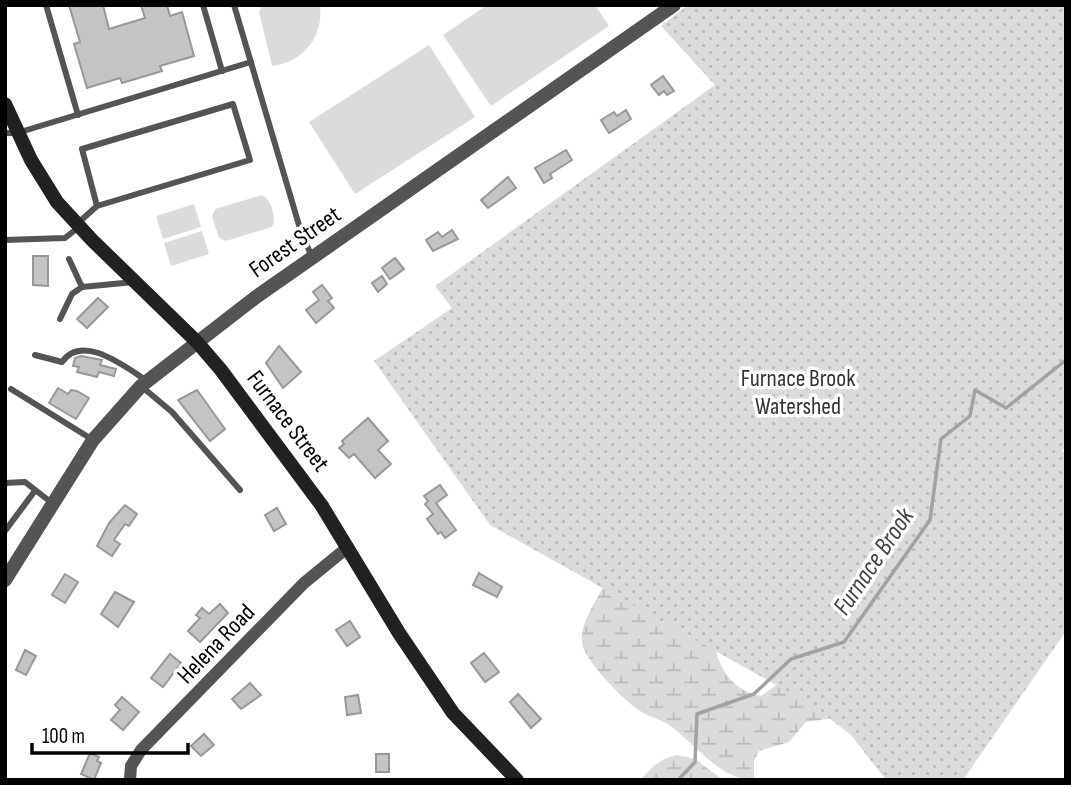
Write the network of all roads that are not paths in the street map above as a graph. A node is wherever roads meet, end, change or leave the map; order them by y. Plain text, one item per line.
1 (46, 5) edge
2 (203, 5) edge
3 (234, 5) edge
4 (674, 5) edge
5 (251, 62) junction
6 (222, 71) junction
7 (5, 104) edge
8 (78, 115) junction
9 (11, 133) edge
10 (97, 206) junction
11 (78, 226) junction
12 (5, 240) edge
13 (312, 258) junction
14 (69, 259) dead end
15 (136, 282) junction
16 (82, 287) junction
17 (60, 319) dead end
18 (197, 342) junction
19 (35, 355) dead end
20 (144, 384) junction
21 (11, 389) dead end
22 (93, 440) junction
23 (5, 483) edge
24 (240, 490) dead end
25 (34, 492) junction
26 (52, 503) junction
27 (5, 531) edge
28 (348, 547) junction
29 (10, 564) edge
30 (5, 580) edge
31 (130, 780) edge
32 (517, 780) edge

1 - 8 lane
2 - 6 lane
3 - 5 lane
4 - 13 street, Forest Street
5 - 6 lane
5 - 13 lane
6 - 8 lane
7 - 9 main road, Furnace Street
8 - 9 lane
9 - 11 main road, Furnace Street
10 - 10 lane
10 - 11 lane
11 - 12 lane
11 - 15 main road, Furnace Street
13 - 18 street, Forest Street
14 - 16 lane
15 - 16 lane
15 - 18 main road, Furnace Street
16 - 17 lane
18 - 20 street, Forest Street
18 - 28 main road, Furnace Street
19 - 20 lane
20 - 22 street, Forest Street
20 - 24 lane
21 - 22 lane
22 - 26 street, Forest Street
23 - 25 lane
25 - 26 lane
25 - 27 lane
26 - 29 street, Forest Street
28 - 31 street, Helena Road
28 - 32 main road, Furnace Street
29 - 30 street, Forest Street

